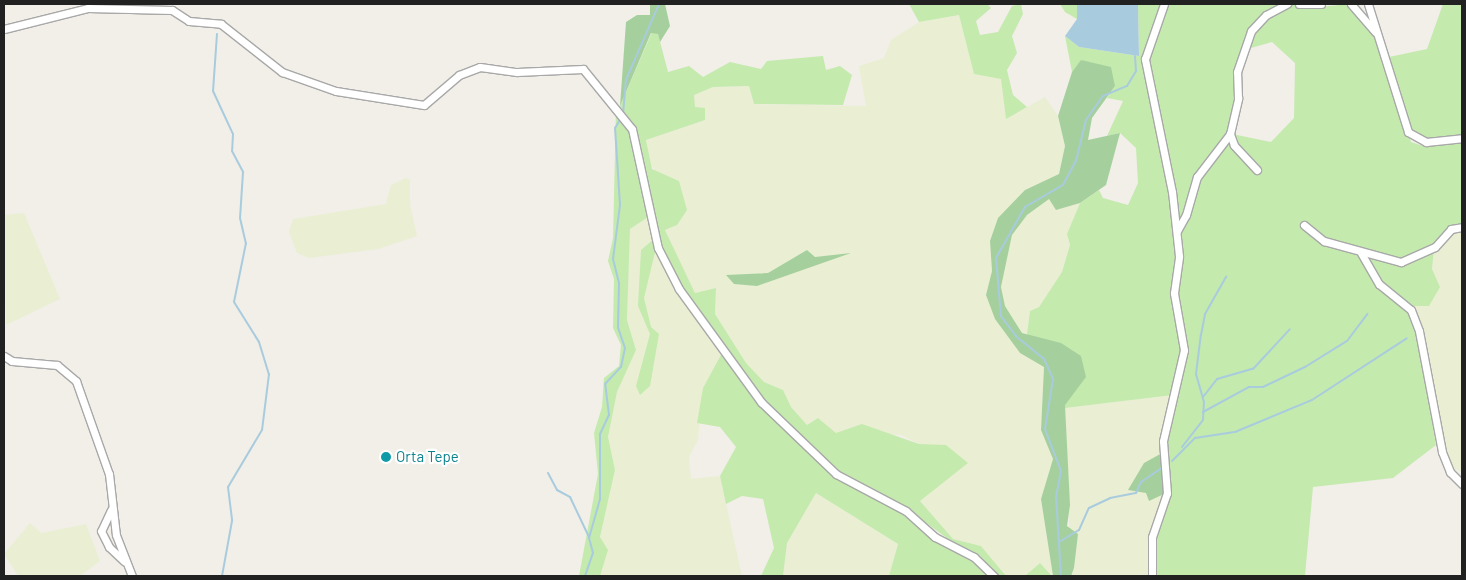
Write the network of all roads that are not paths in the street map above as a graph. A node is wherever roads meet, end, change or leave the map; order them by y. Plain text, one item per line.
1 (166, 4) edge
2 (1164, 4) edge
3 (1288, 4) edge
4 (1299, 4) edge
5 (1321, 4) edge
6 (1352, 4) edge
7 (1368, 4) edge
8 (159, 9) junction
9 (4, 29) edge
10 (1380, 37) junction
11 (1230, 134) junction
12 (1462, 138) edge
13 (1257, 170) dead end
14 (1304, 225) dead end
15 (1462, 228) edge
16 (1177, 231) junction
17 (1361, 253) junction
18 (4, 356) edge
19 (1462, 484) edge
20 (112, 501) junction
21 (126, 563) junction
22 (132, 576) edge
23 (994, 576) edge
24 (1152, 576) edge

1 - 8 street
2 - 16 street
3 - 11 street
4 - 5 street
6 - 10 street
7 - 10 street
8 - 9 street
8 - 23 street
10 - 12 street
11 - 13 street
11 - 16 street
14 - 17 street
15 - 17 street
16 - 24 street
17 - 19 street
18 - 20 street
20 - 21 street
20 - 21 street
21 - 22 street

